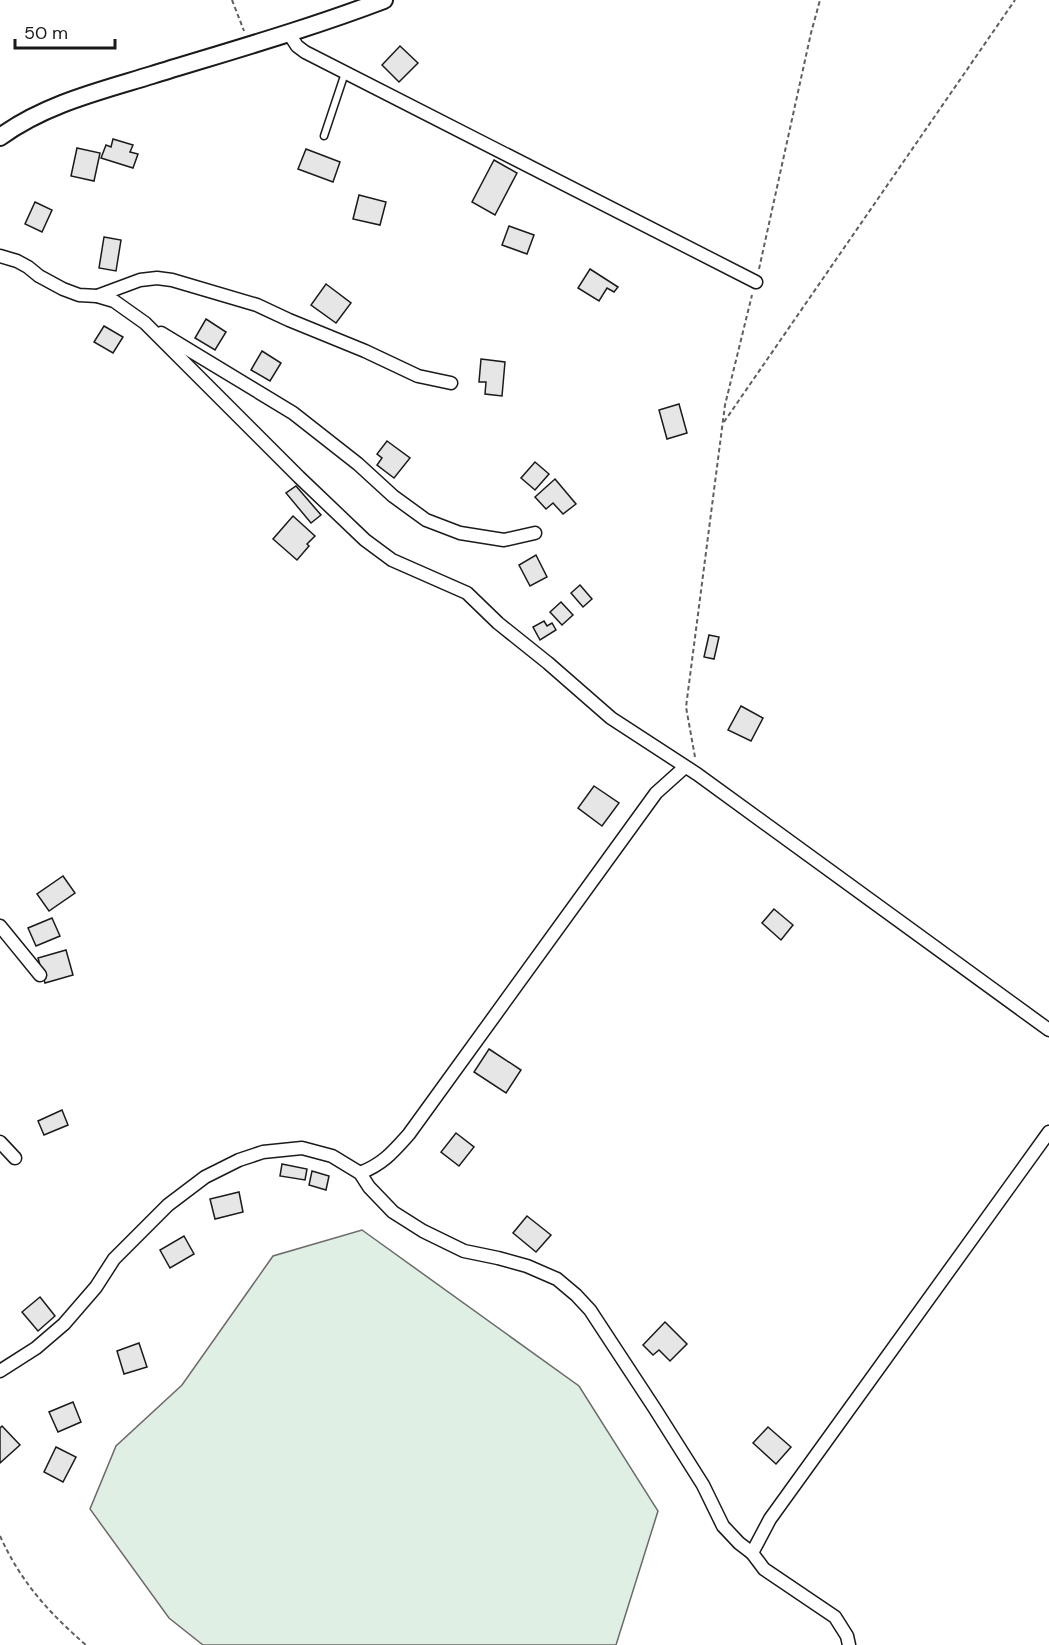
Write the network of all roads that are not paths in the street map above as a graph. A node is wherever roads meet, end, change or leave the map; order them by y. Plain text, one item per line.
1 (384, 0) edge
2 (288, 32) junction
3 (345, 72) junction
4 (324, 136) dead end
5 (0, 137) edge
6 (0, 256) edge
7 (756, 282) road end
8 (97, 296) junction
9 (145, 323) junction
10 (452, 383) dead end
11 (535, 533) dead end
12 (685, 767) junction
13 (0, 926) edge
14 (40, 975) dead end
15 (1049, 1030) edge
16 (1049, 1132) edge
17 (0, 1142) edge
18 (15, 1158) dead end
19 (360, 1173) junction
20 (0, 1371) edge
21 (752, 1553) junction
22 (849, 1645) edge

1 - 2 main road
2 - 3 street
2 - 5 main road
3 - 4 lane
3 - 7 street
6 - 8 street
8 - 9 street
8 - 10 street
9 - 11 street
9 - 12 street
12 - 15 street
12 - 19 street
13 - 14 street
16 - 21 street
17 - 18 street
19 - 20 street
19 - 21 street
21 - 22 street

